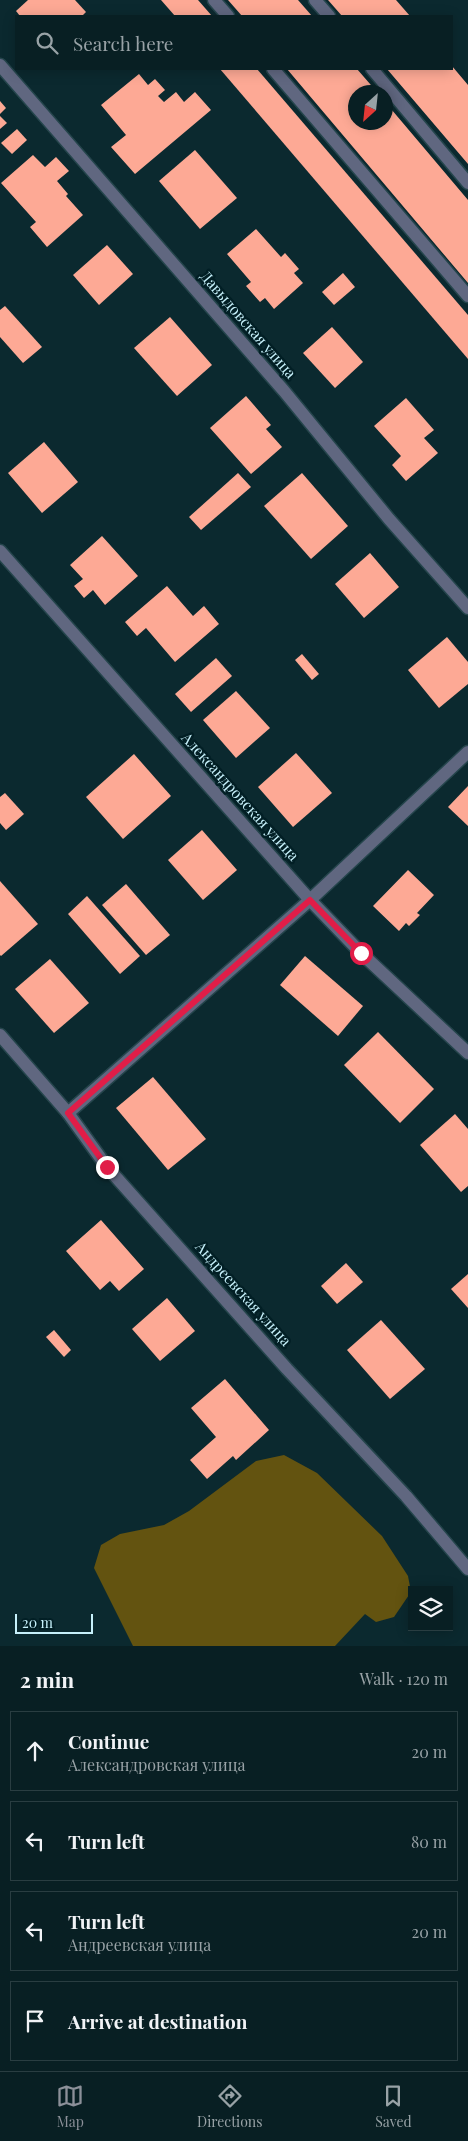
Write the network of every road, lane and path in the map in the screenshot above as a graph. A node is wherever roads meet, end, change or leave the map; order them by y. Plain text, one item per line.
1 (214, 0) edge
2 (315, 0) edge
3 (227, 15) edge
4 (328, 15) edge
5 (0, 65) edge
6 (274, 70) edge
7 (373, 70) edge
8 (468, 183) edge
9 (468, 296) edge
10 (0, 551) edge
11 (468, 608) edge
12 (468, 752) edge
13 (310, 900) junction
14 (0, 1035) edge
15 (468, 1053) edge
16 (68, 1113) junction
17 (468, 1569) edge

1 - 3 street
2 - 4 street
5 - 11 street, Давыдовская улица
6 - 9 street
7 - 8 street
10 - 13 street, Александровская улица
12 - 13 street
13 - 15 street, Александровская улица
13 - 16 street
14 - 16 street, Андреевская улица
16 - 17 street, Андреевская улица

